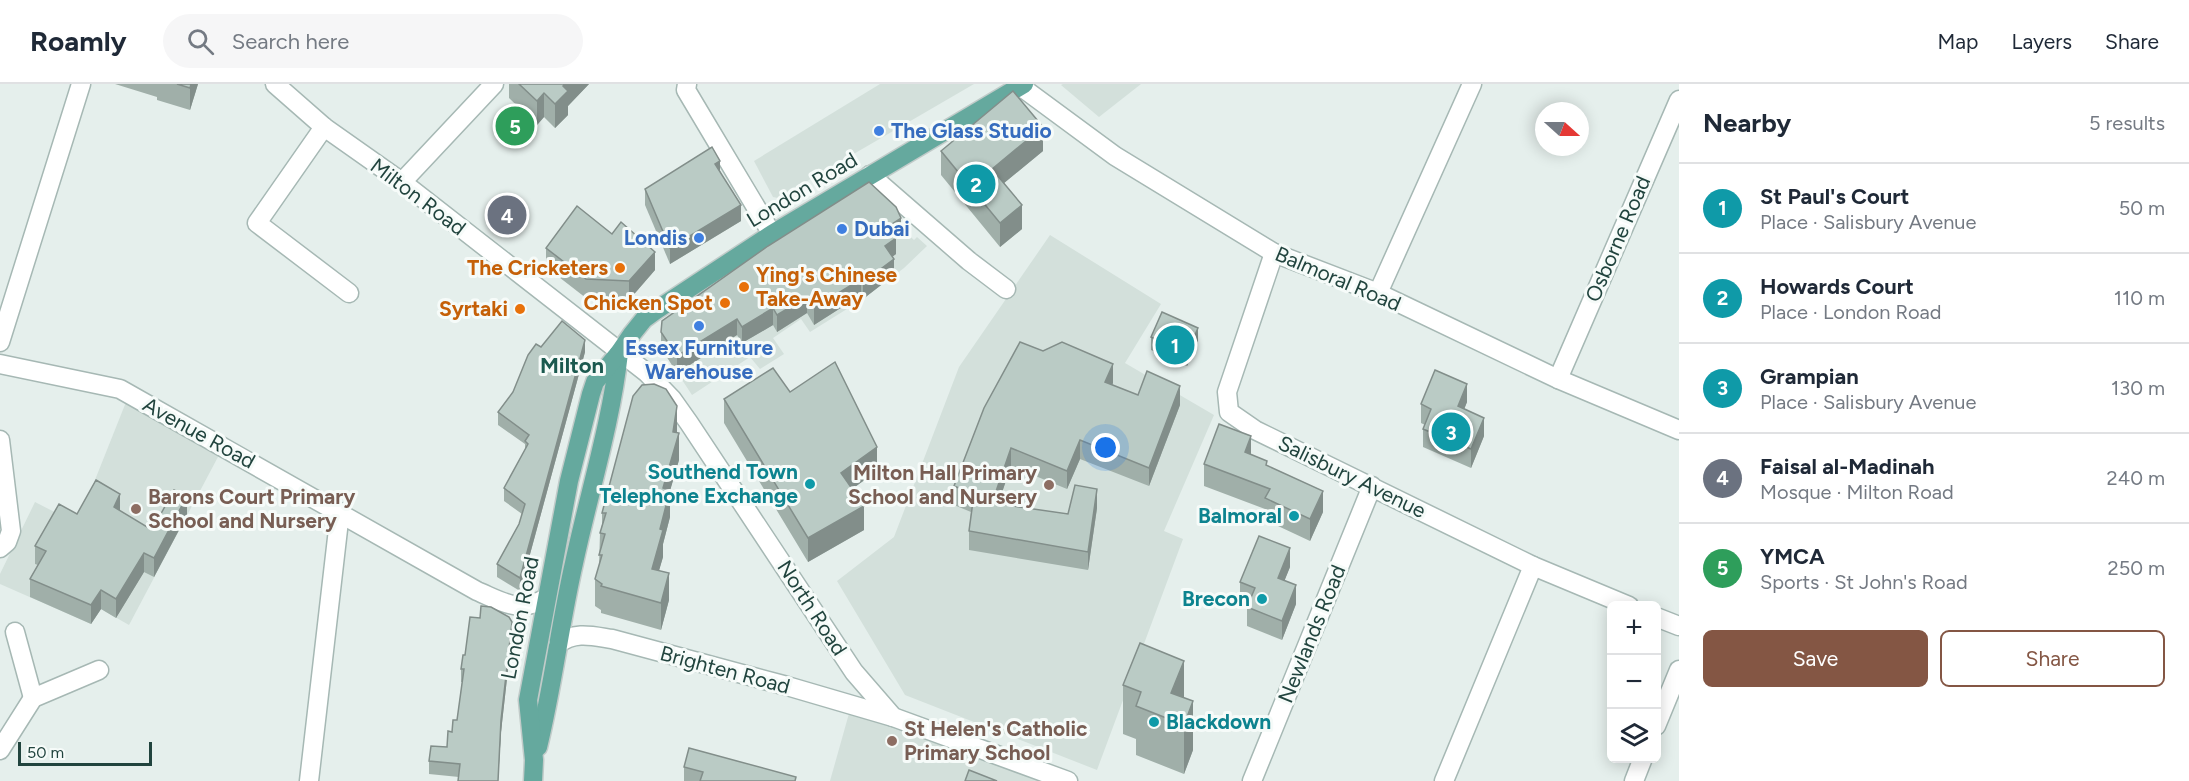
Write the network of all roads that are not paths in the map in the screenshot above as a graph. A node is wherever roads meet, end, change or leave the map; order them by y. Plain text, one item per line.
1 (81, 84) edge
2 (275, 84) edge
3 (494, 84) edge
4 (687, 84) edge
5 (1472, 84) edge
6 (1022, 85) edge
7 (1679, 100) edge
8 (324, 127) junction
9 (870, 175) junction
10 (402, 182) junction
11 (772, 234) junction
12 (1274, 254) junction
13 (1005, 289) dead end
14 (349, 293) dead end
15 (1378, 293) junction
16 (0, 342) edge
17 (619, 353) junction
18 (0, 364) edge
19 (1558, 379) junction
20 (1679, 430) edge
21 (0, 440) edge
22 (1372, 486) junction
23 (340, 512) junction
24 (0, 548) edge
25 (1533, 566) junction
26 (546, 598) junction
27 (1617, 601) edge
28 (1661, 618) edge
29 (1679, 626) edge
30 (15, 632) dead end
31 (558, 644) junction
32 (99, 670) dead end
33 (1679, 670) edge
34 (33, 698) junction
35 (1661, 714) edge
36 (893, 717) junction
37 (0, 750) edge
38 (534, 760) junction
39 (1641, 763) edge
40 (309, 781) edge
41 (533, 781) edge
42 (1068, 781) edge
43 (1252, 781) edge
44 (1444, 781) edge
45 (1634, 781) edge

1 - 16 street
2 - 8 street, Milton Road
3 - 10 street
4 - 11 street
5 - 15 street
6 - 9 main road, London Road
6 - 12 street, Balmoral Road
7 - 19 street, Osborne Road
8 - 10 street, Milton Road
8 - 14 street
9 - 11 main road, London Road
9 - 13 street
10 - 17 street, Milton Road
11 - 17 main road, London Road
12 - 15 street, Balmoral Road
12 - 22 street, Salisbury Avenue
15 - 19 street, Balmoral Road
17 - 26 main road, London Road
17 - 31 main road, London Road
17 - 36 street, North Road
18 - 23 street, Avenue Road
19 - 20 street, Balmoral Road
21 - 24 street
22 - 25 street, Salisbury Avenue
22 - 43 street, Newlands Road
23 - 26 street, Avenue Road
23 - 40 street
25 - 27 street, Salisbury Avenue
25 - 44 street
26 - 38 main road, London Road
28 - 29 street
30 - 34 street
31 - 36 street, Brighten Road
31 - 38 main road, London Road
32 - 34 street
33 - 35 street
34 - 37 street
36 - 42 street, North Road
38 - 41 main road, London Road
39 - 45 street

